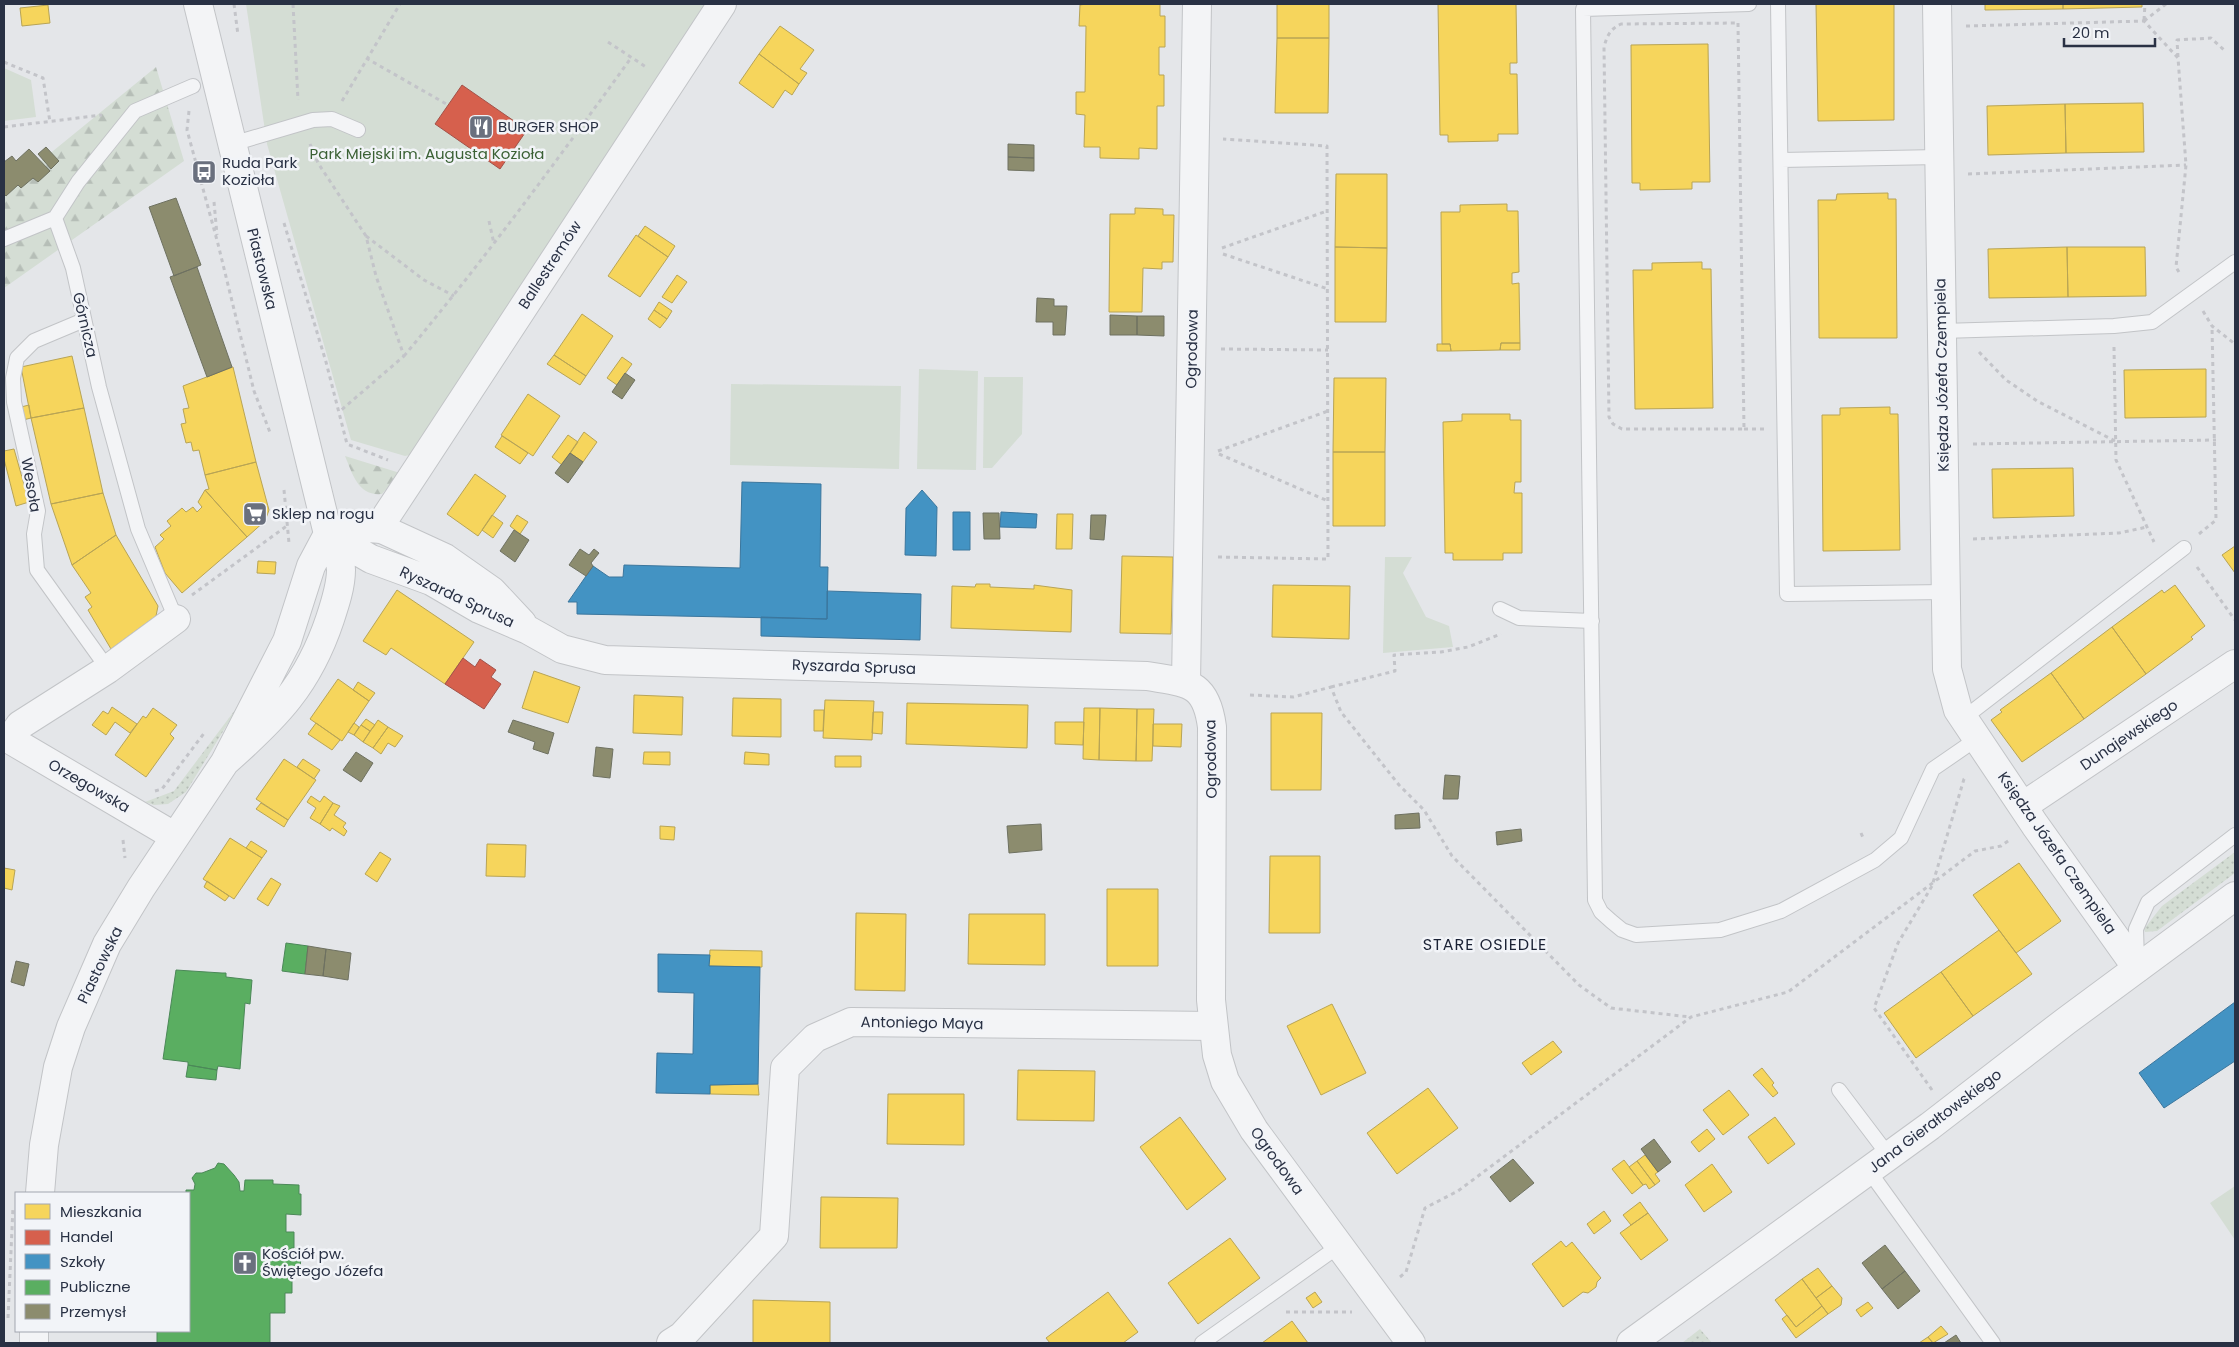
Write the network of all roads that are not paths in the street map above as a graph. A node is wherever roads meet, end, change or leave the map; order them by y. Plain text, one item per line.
1 (198, 4) edge
2 (722, 4) edge
3 (1197, 4) edge
4 (1749, 4) edge
5 (1778, 4) edge
6 (1937, 4) edge
7 (1634, 6) edge
8 (193, 86) road end
9 (358, 130) dead end
10 (232, 144) junction
11 (1781, 160) junction
12 (1948, 166) junction
13 (55, 218) junction
14 (4, 240) edge
15 (2235, 262) edge
16 (84, 320) junction
17 (1950, 331) junction
18 (382, 529) junction
19 (328, 534) junction
20 (2184, 548) road end
21 (1946, 592) junction
22 (1500, 609) dead end
23 (176, 619) joint
24 (1592, 621) junction
25 (528, 630) junction
26 (2235, 664) edge
27 (108, 669) junction
28 (1186, 683) junction
29 (1977, 737) junction
30 (7, 738) edge
31 (2029, 815) junction
32 (2235, 835) edge
33 (174, 836) junction
34 (2235, 896) edge
35 (2137, 968) junction
36 (1213, 1026) junction
37 (1840, 1090) dead end
38 (1879, 1163) junction
39 (40, 1192) edge
40 (1339, 1246) junction
41 (680, 1341) edge
42 (1202, 1343) edge
43 (1411, 1343) edge
44 (1631, 1343) edge
45 (1993, 1343) edge

1 - 10 street, Piastowska
2 - 18 street, Ballestremów
3 - 28 street, Ogrodowa
4 - 7 lane
5 - 11 lane
6 - 12 street, Księdza Józefa Czempiela
7 - 24 lane
8 - 13 lane
9 - 10 lane
10 - 19 street, Piastowska
11 - 12 lane
11 - 21 lane
12 - 17 street, Księdza Józefa Czempiela
13 - 14 lane
13 - 16 lane, Górnicza
15 - 17 lane
16 - 23 lane, Górnicza
16 - 27 lane, Wesoła
17 - 21 street, Księdza Józefa Czempiela
18 - 19 street, Ryszarda Sprusa
18 - 25 street, Ryszarda Sprusa
19 - 25 street, Ryszarda Sprusa
19 - 33 street, Piastowska
20 - 29 lane
21 - 29 street, Księdza Józefa Czempiela
22 - 24 lane
23 - 27 street
24 - 29 lane
25 - 28 street, Ryszarda Sprusa
26 - 31 street, Dunajewskiego
27 - 30 street
28 - 36 street, Ogrodowa
29 - 31 street, Księdza Józefa Czempiela
30 - 33 street, Orzegowska
31 - 35 street, Księdza Józefa Czempiela
32 - 35 lane
33 - 39 street, Piastowska
34 - 35 street, Jana Gierałtowskiego
35 - 38 street, Jana Gierałtowskiego
36 - 40 street, Ogrodowa
36 - 41 street, Antoniego Maya
37 - 38 lane
38 - 44 street, Jana Gierałtowskiego
38 - 45 lane
40 - 42 lane
40 - 43 street, Ogrodowa

